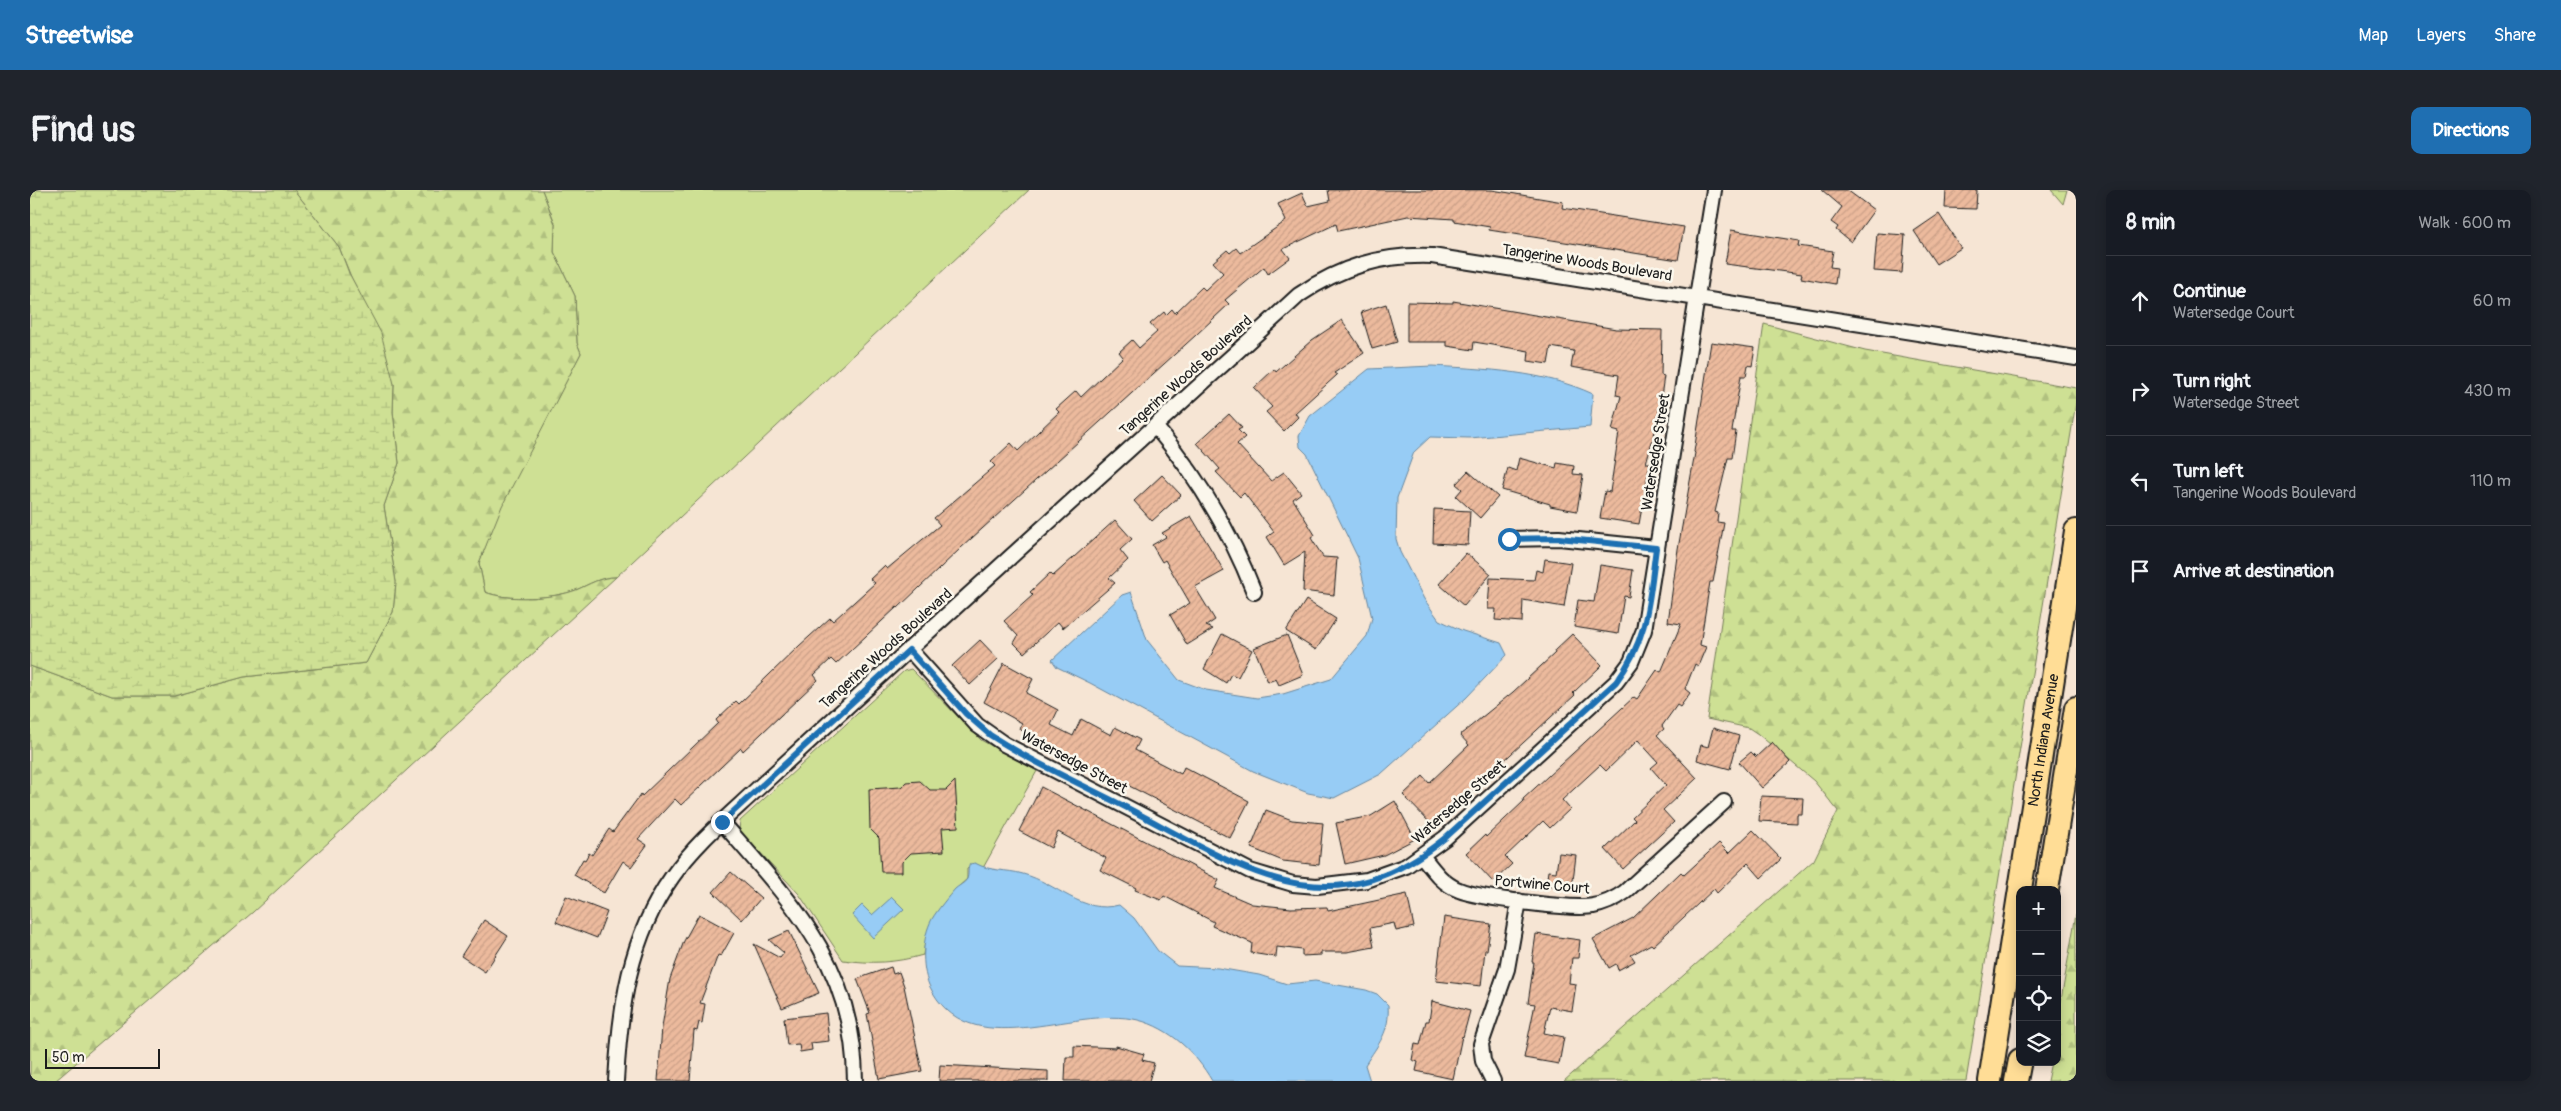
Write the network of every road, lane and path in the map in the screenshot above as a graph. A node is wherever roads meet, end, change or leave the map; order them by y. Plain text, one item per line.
1 (1714, 190) edge
2 (1697, 296) junction
3 (2076, 358) edge
4 (1155, 426) junction
5 (2076, 531) edge
6 (1509, 539) dead end
7 (1656, 548) junction
8 (1254, 592) dead end
9 (909, 650) junction
10 (2076, 708) edge
11 (1724, 802) dead end
12 (722, 822) junction
13 (1422, 857) junction
14 (2048, 886) edge
15 (1519, 901) junction
16 (2019, 1066) edge
17 (616, 1081) edge
18 (855, 1081) edge
19 (1493, 1081) edge
20 (1990, 1081) edge
21 (2016, 1081) edge

1 - 2 street, Watersedge Street
2 - 3 street, Tangerine Woods Boulevard
2 - 4 street, Tangerine Woods Boulevard
2 - 7 street, Watersedge Street
4 - 8 street
4 - 9 street, Tangerine Woods Boulevard
5 - 20 main road, North Indiana Avenue
6 - 7 street
7 - 13 street, Watersedge Street
9 - 12 street, Tangerine Woods Boulevard
9 - 13 street, Watersedge Street
10 - 14 main road, North Indiana Avenue
11 - 15 street, Portwine Court
12 - 17 street, Tangerine Woods Boulevard
12 - 18 street
13 - 15 street, Portwine Court
15 - 19 street
16 - 21 main road

